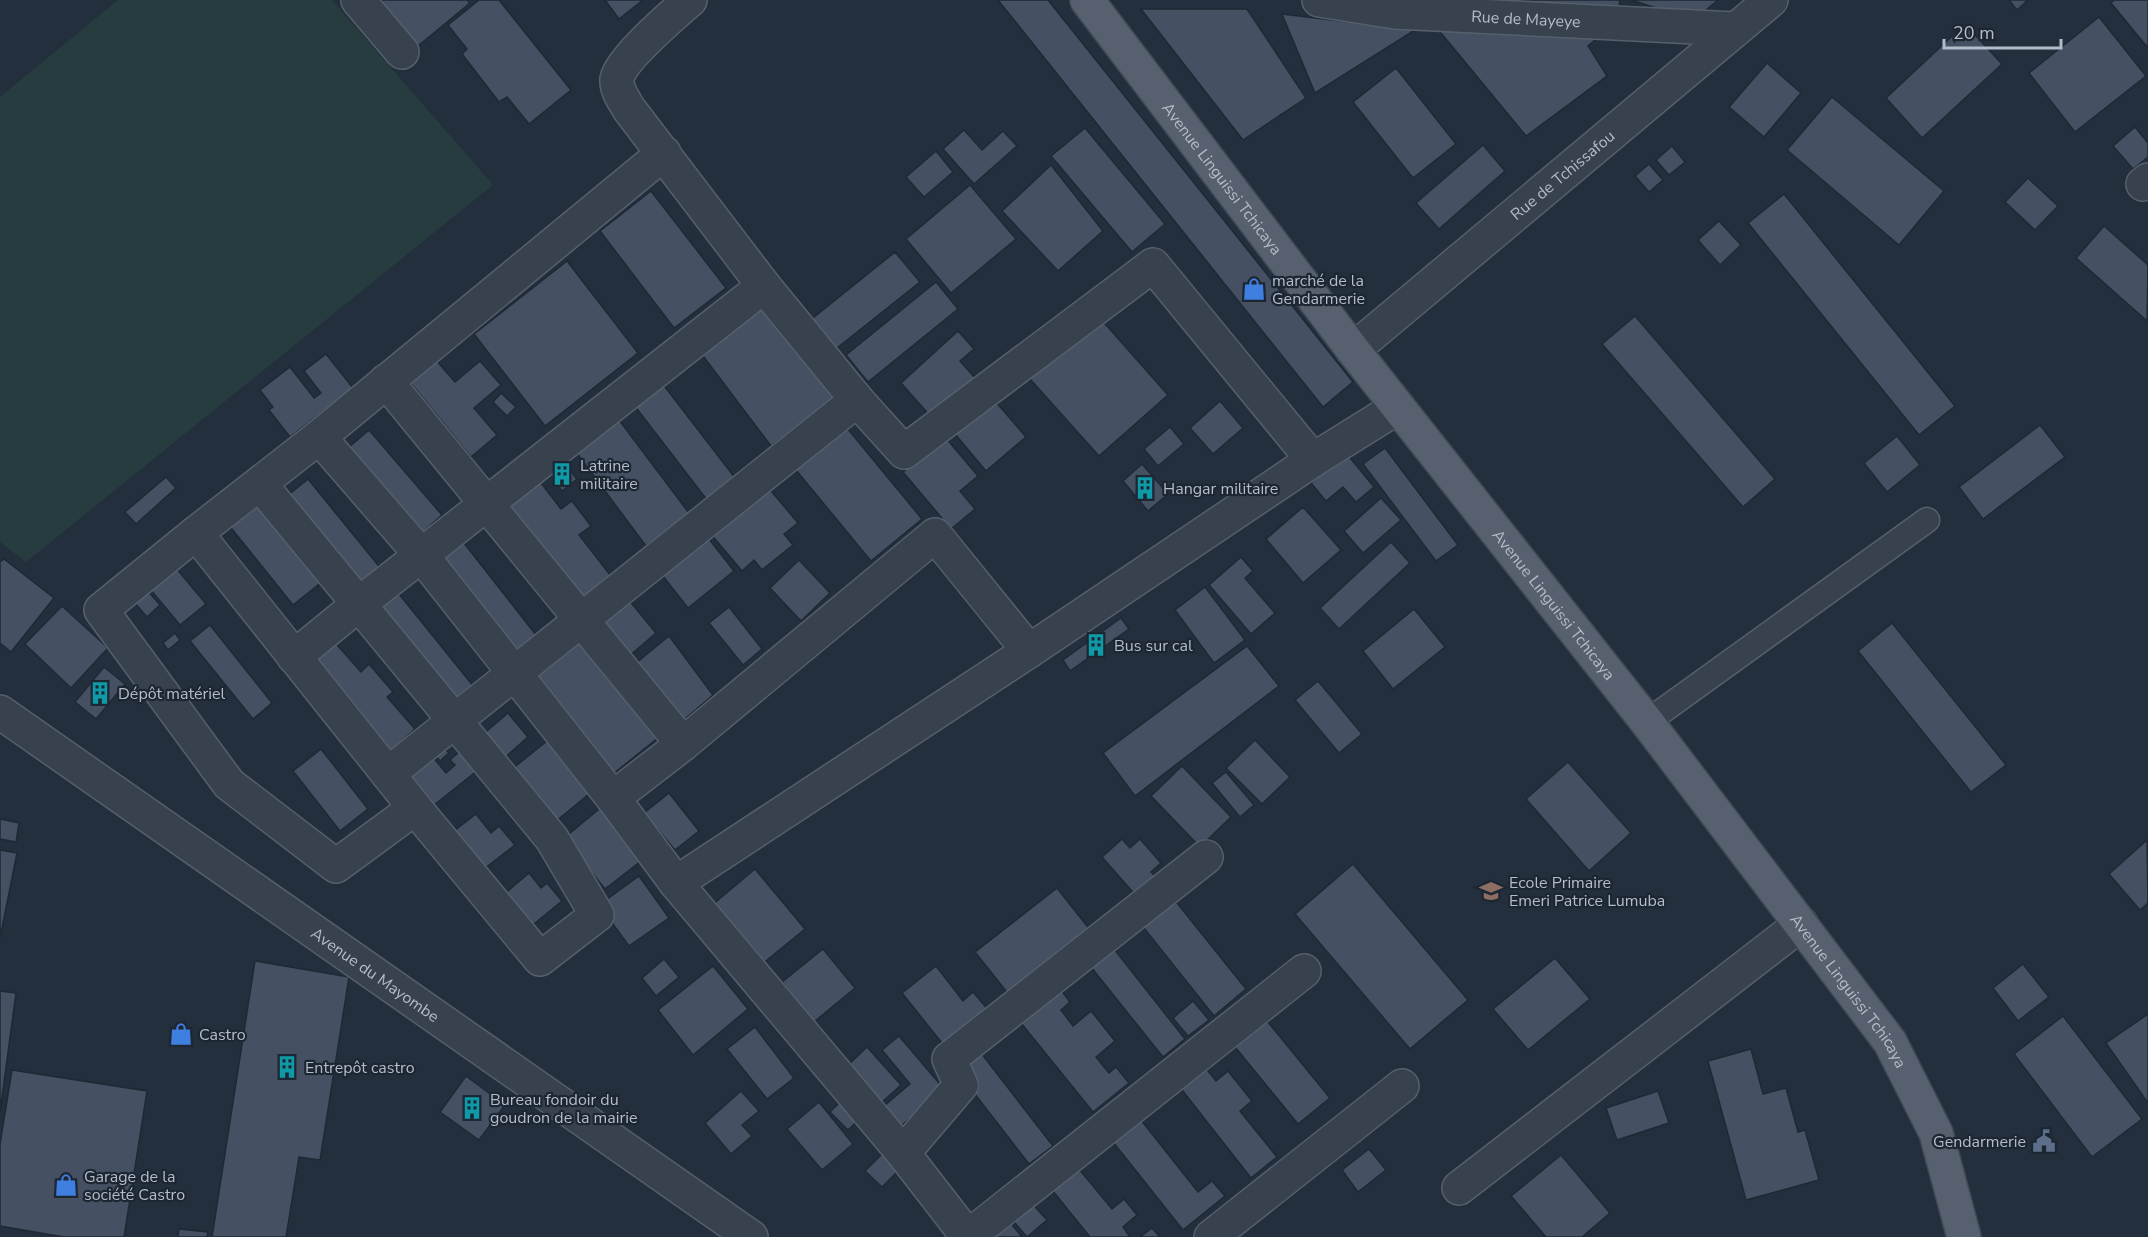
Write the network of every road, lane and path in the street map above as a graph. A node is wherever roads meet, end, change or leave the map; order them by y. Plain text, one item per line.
1 (358, 0) edge
2 (690, 0) edge
3 (1088, 0) edge
4 (1319, 0) edge
5 (1771, 0) edge
6 (1735, 29) junction
7 (402, 52) dead end
8 (664, 153) junction
9 (764, 286) junction
10 (1353, 350) junction
11 (386, 381) junction
12 (857, 400) junction
13 (1398, 407) junction
14 (319, 437) junction
15 (1313, 460) junction
16 (260, 484) junction
17 (487, 503) junction
18 (1927, 520) dead end
19 (196, 533) junction
20 (422, 556) junction
21 (359, 604) junction
22 (583, 619) junction
23 (1029, 651) junction
24 (294, 657) junction
25 (514, 674) junction
26 (0, 712) edge
27 (454, 720) junction
28 (1647, 722) junction
29 (683, 744) junction
30 (388, 774) junction
31 (613, 798) junction
32 (415, 808) junction
33 (1206, 857) dead end
34 (676, 883) junction
35 (1801, 924) junction
36 (1304, 971) dead end
37 (1402, 1086) dead end
38 (903, 1153) junction
39 (1460, 1188) dead end
40 (751, 1237) edge
41 (968, 1237) edge
42 (1211, 1237) edge
43 (1964, 1237) edge

1 - 7 street
2 - 8 street
3 - 10 main road, Avenue Linguissi Tchicaya
4 - 6 street, Rue de Mayeye
5 - 6 street, Rue de Tchissafou
6 - 10 street, Rue de Tchissafou
8 - 9 street
8 - 11 street
9 - 12 street
9 - 17 street
10 - 13 main road, Avenue Linguissi Tchicaya
11 - 14 street
11 - 17 street
12 - 15 street
12 - 22 street
13 - 15 street
13 - 28 main road, Avenue Linguissi Tchicaya
14 - 16 street
14 - 20 street
15 - 23 street
16 - 19 street
16 - 21 street
17 - 20 street
17 - 22 street
18 - 28 lane
19 - 24 street
19 - 32 street
20 - 21 street
20 - 25 street
21 - 24 street
21 - 27 street
22 - 25 street
22 - 29 street
23 - 29 street
23 - 34 street
24 - 30 street
25 - 27 street
25 - 31 street
26 - 40 street, Avenue du Mayombe
27 - 30 street
27 - 32 street
28 - 35 main road, Avenue Linguissi Tchicaya
29 - 31 street
30 - 32 street
31 - 34 street
33 - 38 street
34 - 38 street
35 - 39 street
35 - 43 main road, Avenue Linguissi Tchicaya
36 - 41 street
37 - 42 street
38 - 41 street

